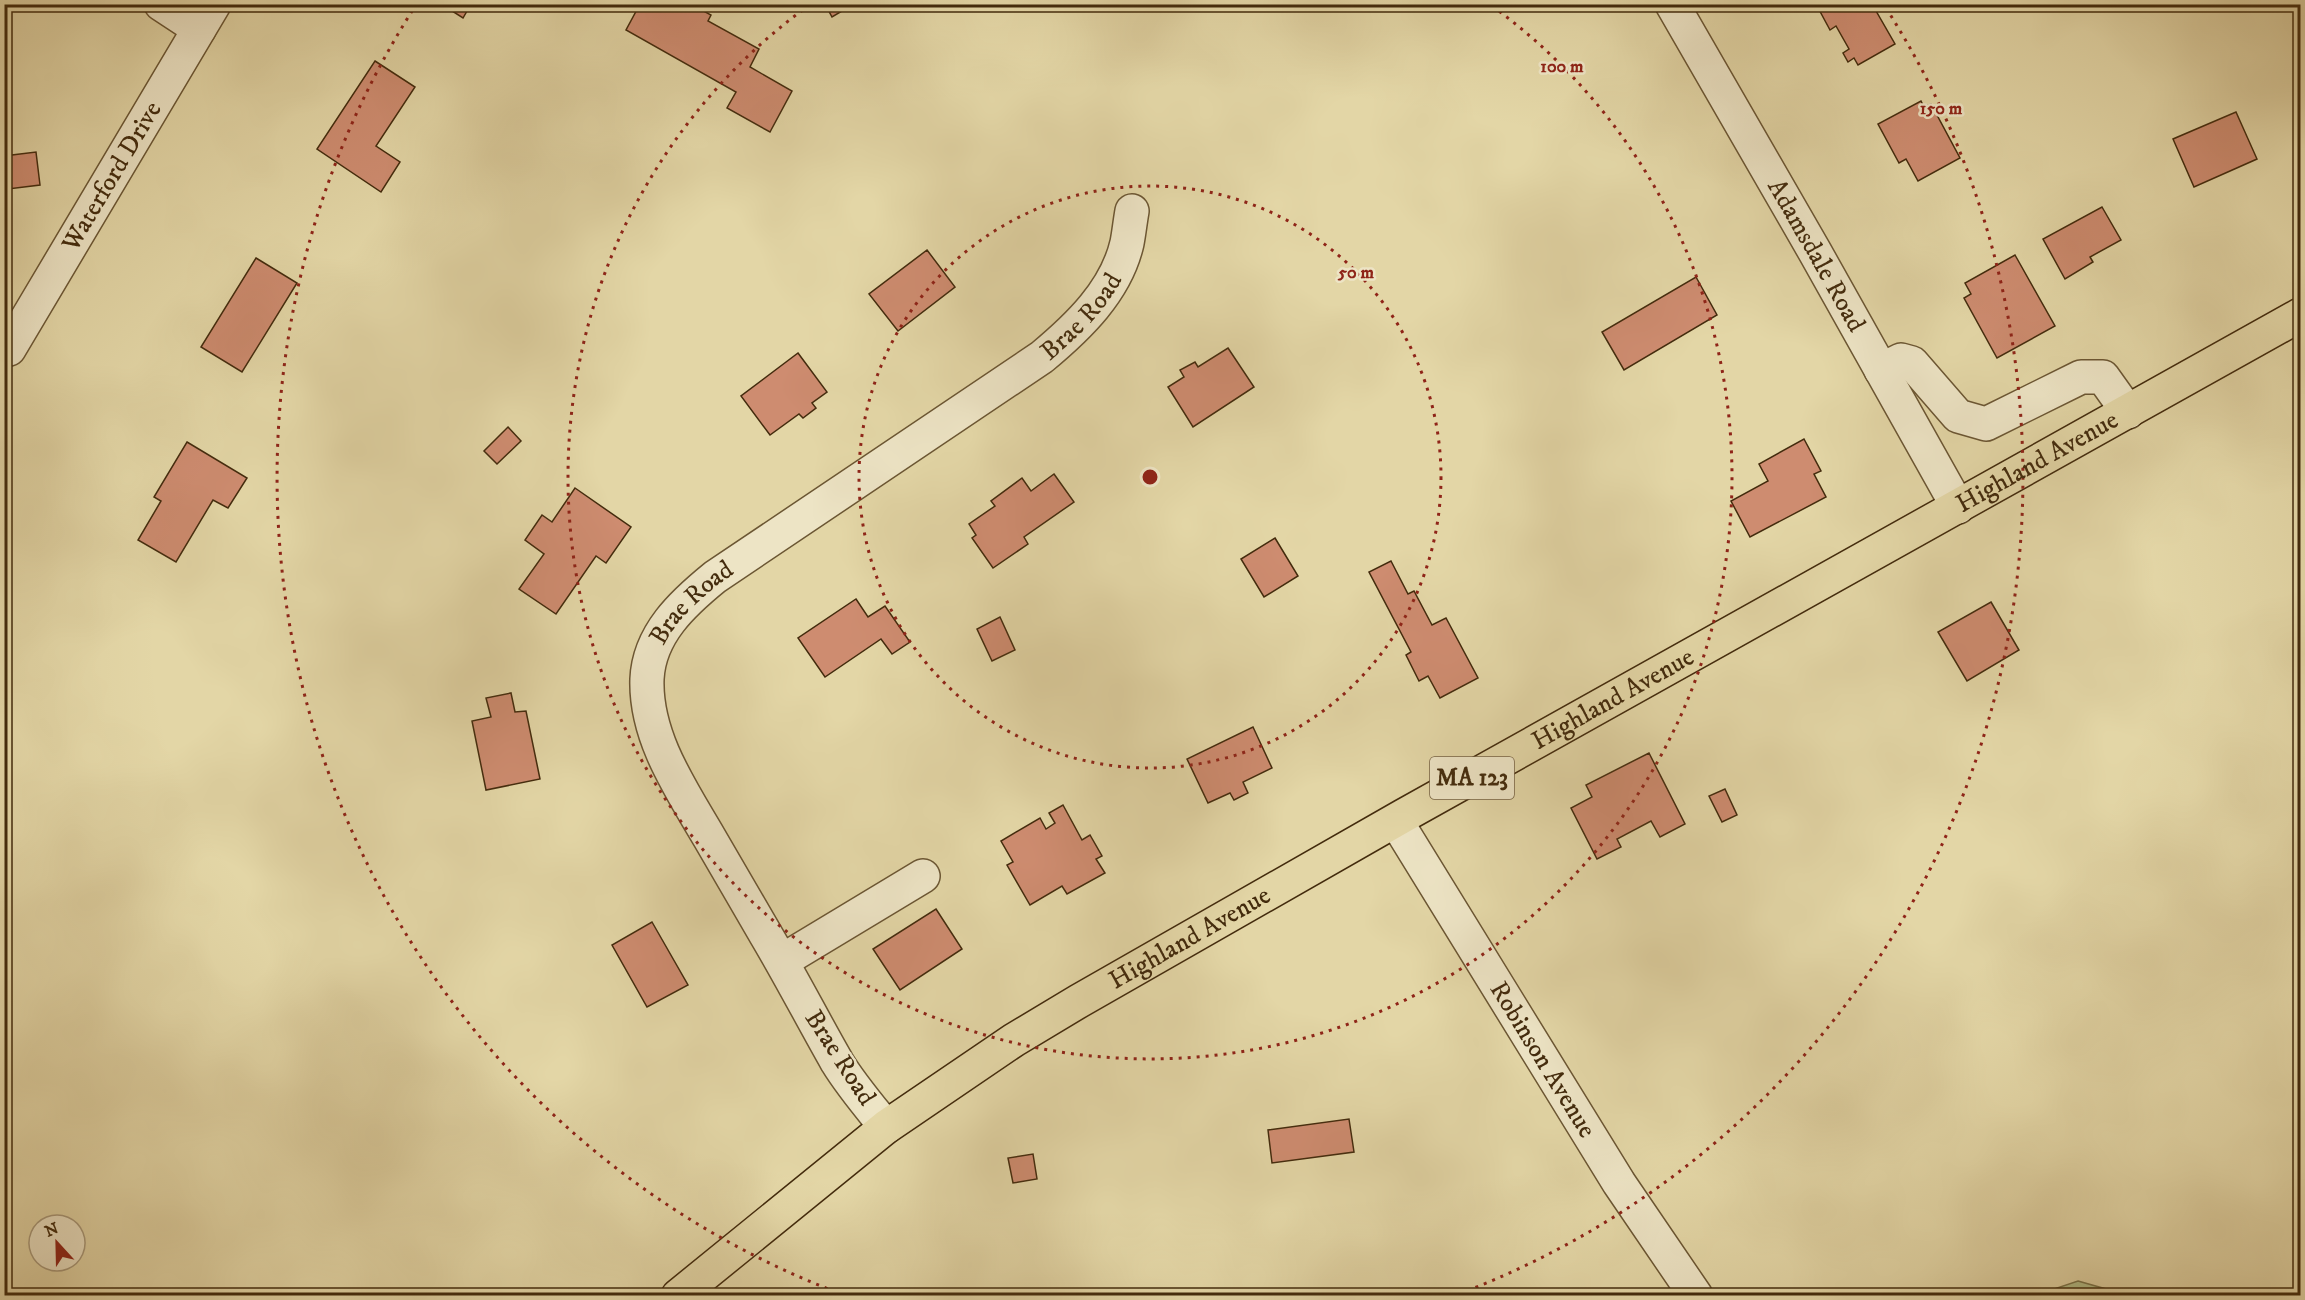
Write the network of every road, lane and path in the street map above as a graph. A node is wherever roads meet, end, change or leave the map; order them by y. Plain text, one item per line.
1 (161, 4) edge
2 (1672, 4) edge
3 (207, 17) edge
4 (1132, 211) dead end
5 (2301, 315) edge
6 (9, 349) dead end
7 (1881, 370) junction
8 (2128, 412) junction
9 (1958, 507) junction
10 (1396, 821) junction
11 (923, 876) dead end
12 (782, 961) junction
13 (886, 1127) junction
14 (678, 1296) edge
15 (1696, 1296) edge

1 - 3 street
2 - 7 street, Adamsdale Road
3 - 6 street, Waterford Drive
4 - 12 street, Brae Road
5 - 8 main road, Highland Avenue / MA 123
7 - 8 street
7 - 9 street, Adamsdale Road
8 - 9 main road, Highland Avenue / MA 123
9 - 10 main road, Highland Avenue / MA 123
10 - 13 main road, Highland Avenue / MA 123
10 - 15 street, Robinson Avenue
11 - 12 street
12 - 13 street, Brae Road
13 - 14 main road, Highland Avenue / MA 123

